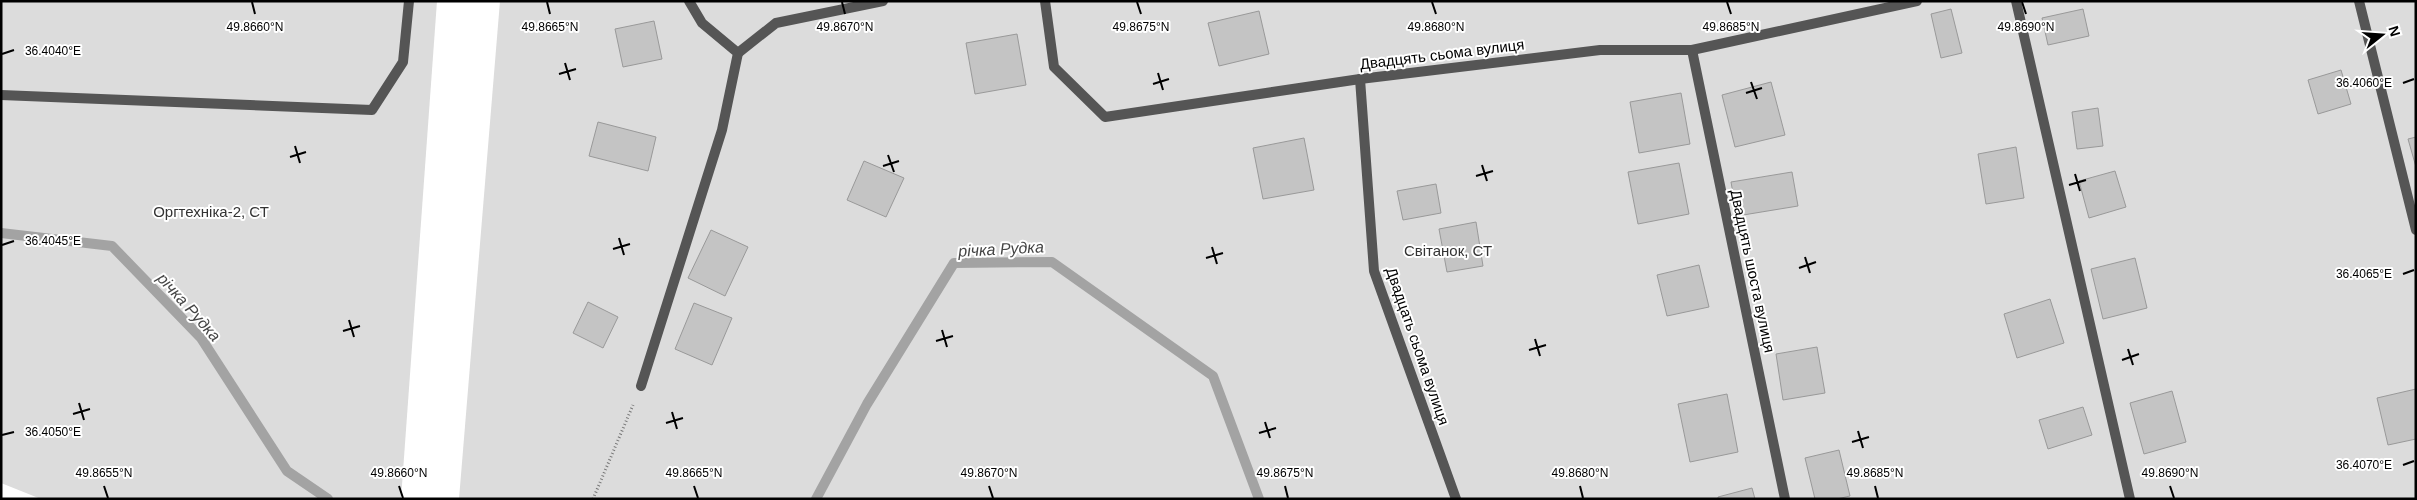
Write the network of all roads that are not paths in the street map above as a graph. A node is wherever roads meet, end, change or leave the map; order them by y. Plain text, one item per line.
1 (409, 1) edge
2 (689, 1) edge
3 (883, 1) edge
4 (1044, 1) edge
5 (1917, 1) edge
6 (2016, 1) edge
7 (2359, 1) edge
8 (1692, 50) junction
9 (738, 53) junction
10 (1360, 79) junction
11 (1, 95) edge
12 (2416, 230) edge
13 (641, 386) road end
14 (1456, 499) edge
15 (1785, 499) edge
16 (2130, 499) edge

1 - 11 street
2 - 9 street
3 - 9 street
4 - 10 street, Двадцять сьома вулиця
5 - 8 street, Двадцять сьома вулиця
6 - 16 street
7 - 12 street
8 - 10 street, Двадцять сьома вулиця
8 - 15 street, Двадцять шоста вулиця
9 - 13 street
10 - 14 street, Двадцать сьома вулиця

